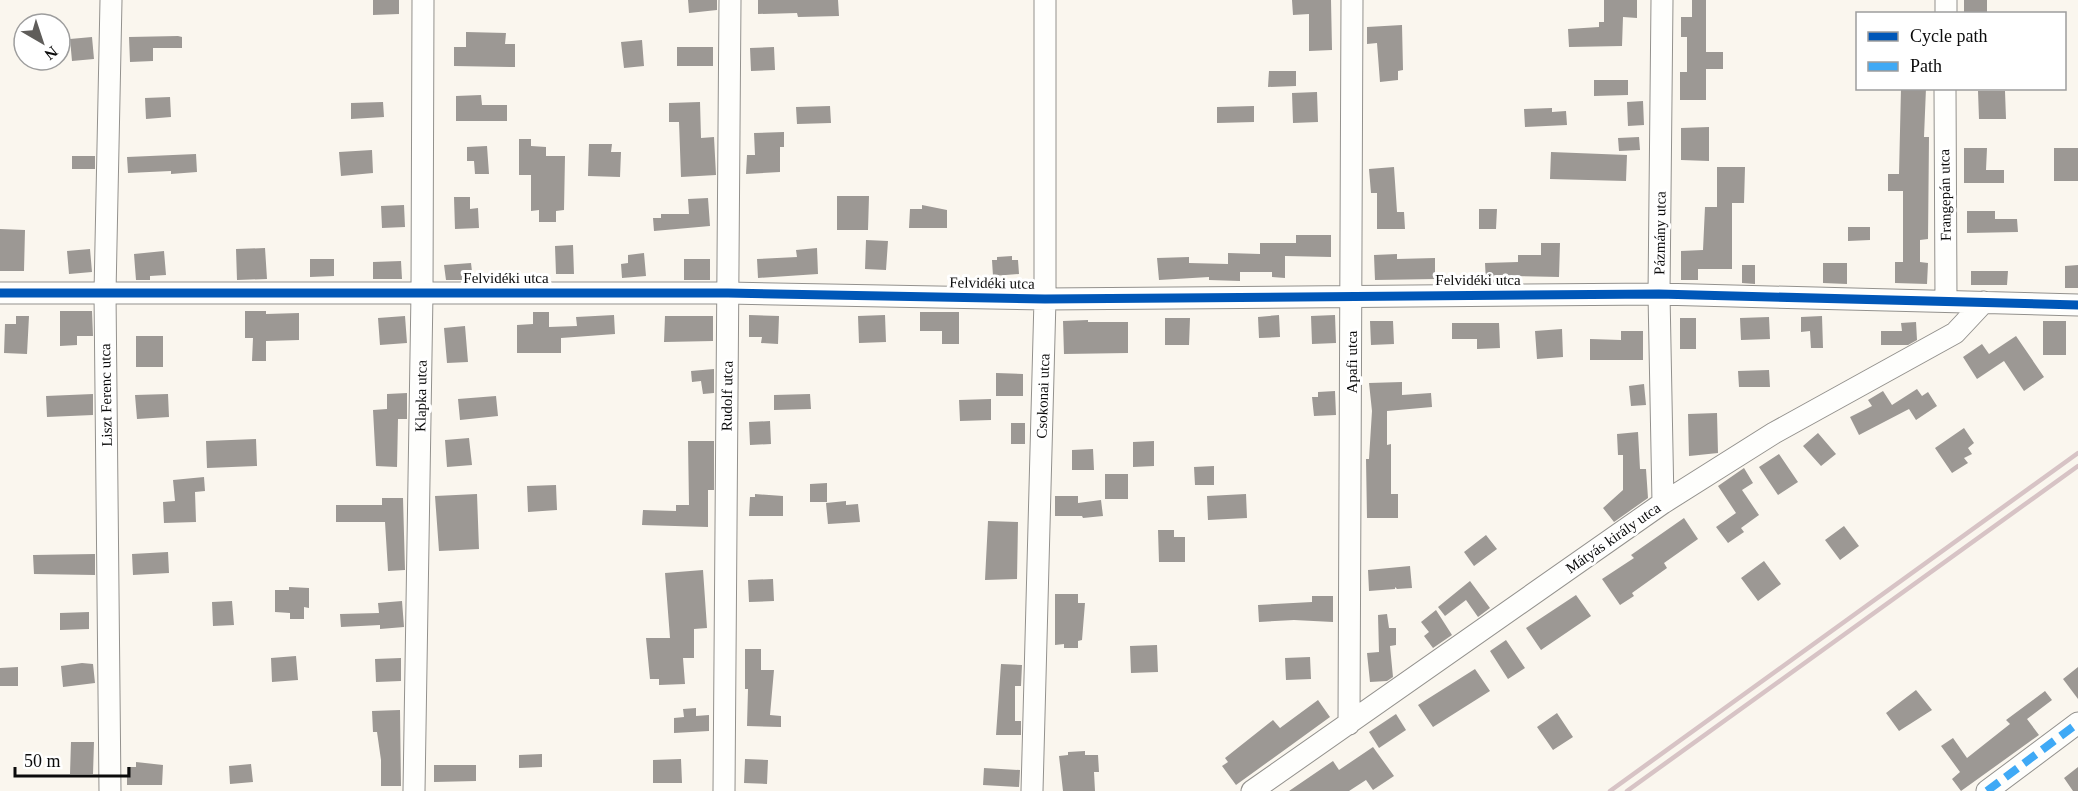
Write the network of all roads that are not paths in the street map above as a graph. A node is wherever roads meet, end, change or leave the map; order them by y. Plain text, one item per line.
1 (111, 0) edge
2 (423, 0) edge
3 (730, 0) edge
4 (1045, 0) edge
5 (1352, 0) edge
6 (1662, 0) edge
7 (1945, 90) edge
8 (105, 293) junction
9 (422, 293) junction
10 (728, 293) junction
11 (0, 294) edge
12 (1659, 294) junction
13 (1353, 296) junction
14 (1045, 299) junction
15 (1946, 301) junction
16 (1984, 302) junction
17 (2078, 306) edge
18 (1663, 503) junction
19 (2078, 723) edge
20 (1349, 724) junction
21 (110, 791) edge
22 (414, 791) edge
23 (724, 791) edge
24 (1032, 791) edge
25 (1252, 791) edge
26 (1987, 791) edge

1 - 8 street, Liszt Ferenc utca
2 - 9 street, Klapka utca
3 - 10 street, Rudolf utca
4 - 14 street, Csokonai utca
5 - 13 street, Apafi utca
6 - 12 street, Pázmány utca
7 - 15 street, Frangepán utca
8 - 9 street, Felvidéki utca
8 - 11 street, Felvidéki utca
8 - 21 street, Liszt Ferenc utca
9 - 10 street, Felvidéki utca
9 - 22 street, Klapka utca
10 - 14 street, Felvidéki utca
10 - 23 street, Rudolf utca
12 - 13 street, Felvidéki utca
12 - 15 street, Felvidéki utca
12 - 18 street, Pázmány utca
13 - 14 street, Felvidéki utca
13 - 20 street, Apafi utca
14 - 24 street, Csokonai utca
15 - 16 street, Felvidéki utca
16 - 17 street, Felvidéki utca
16 - 18 street, Mátyás király utca
18 - 20 street, Mátyás király utca
19 - 26 street
20 - 25 street, Mátyás király utca

